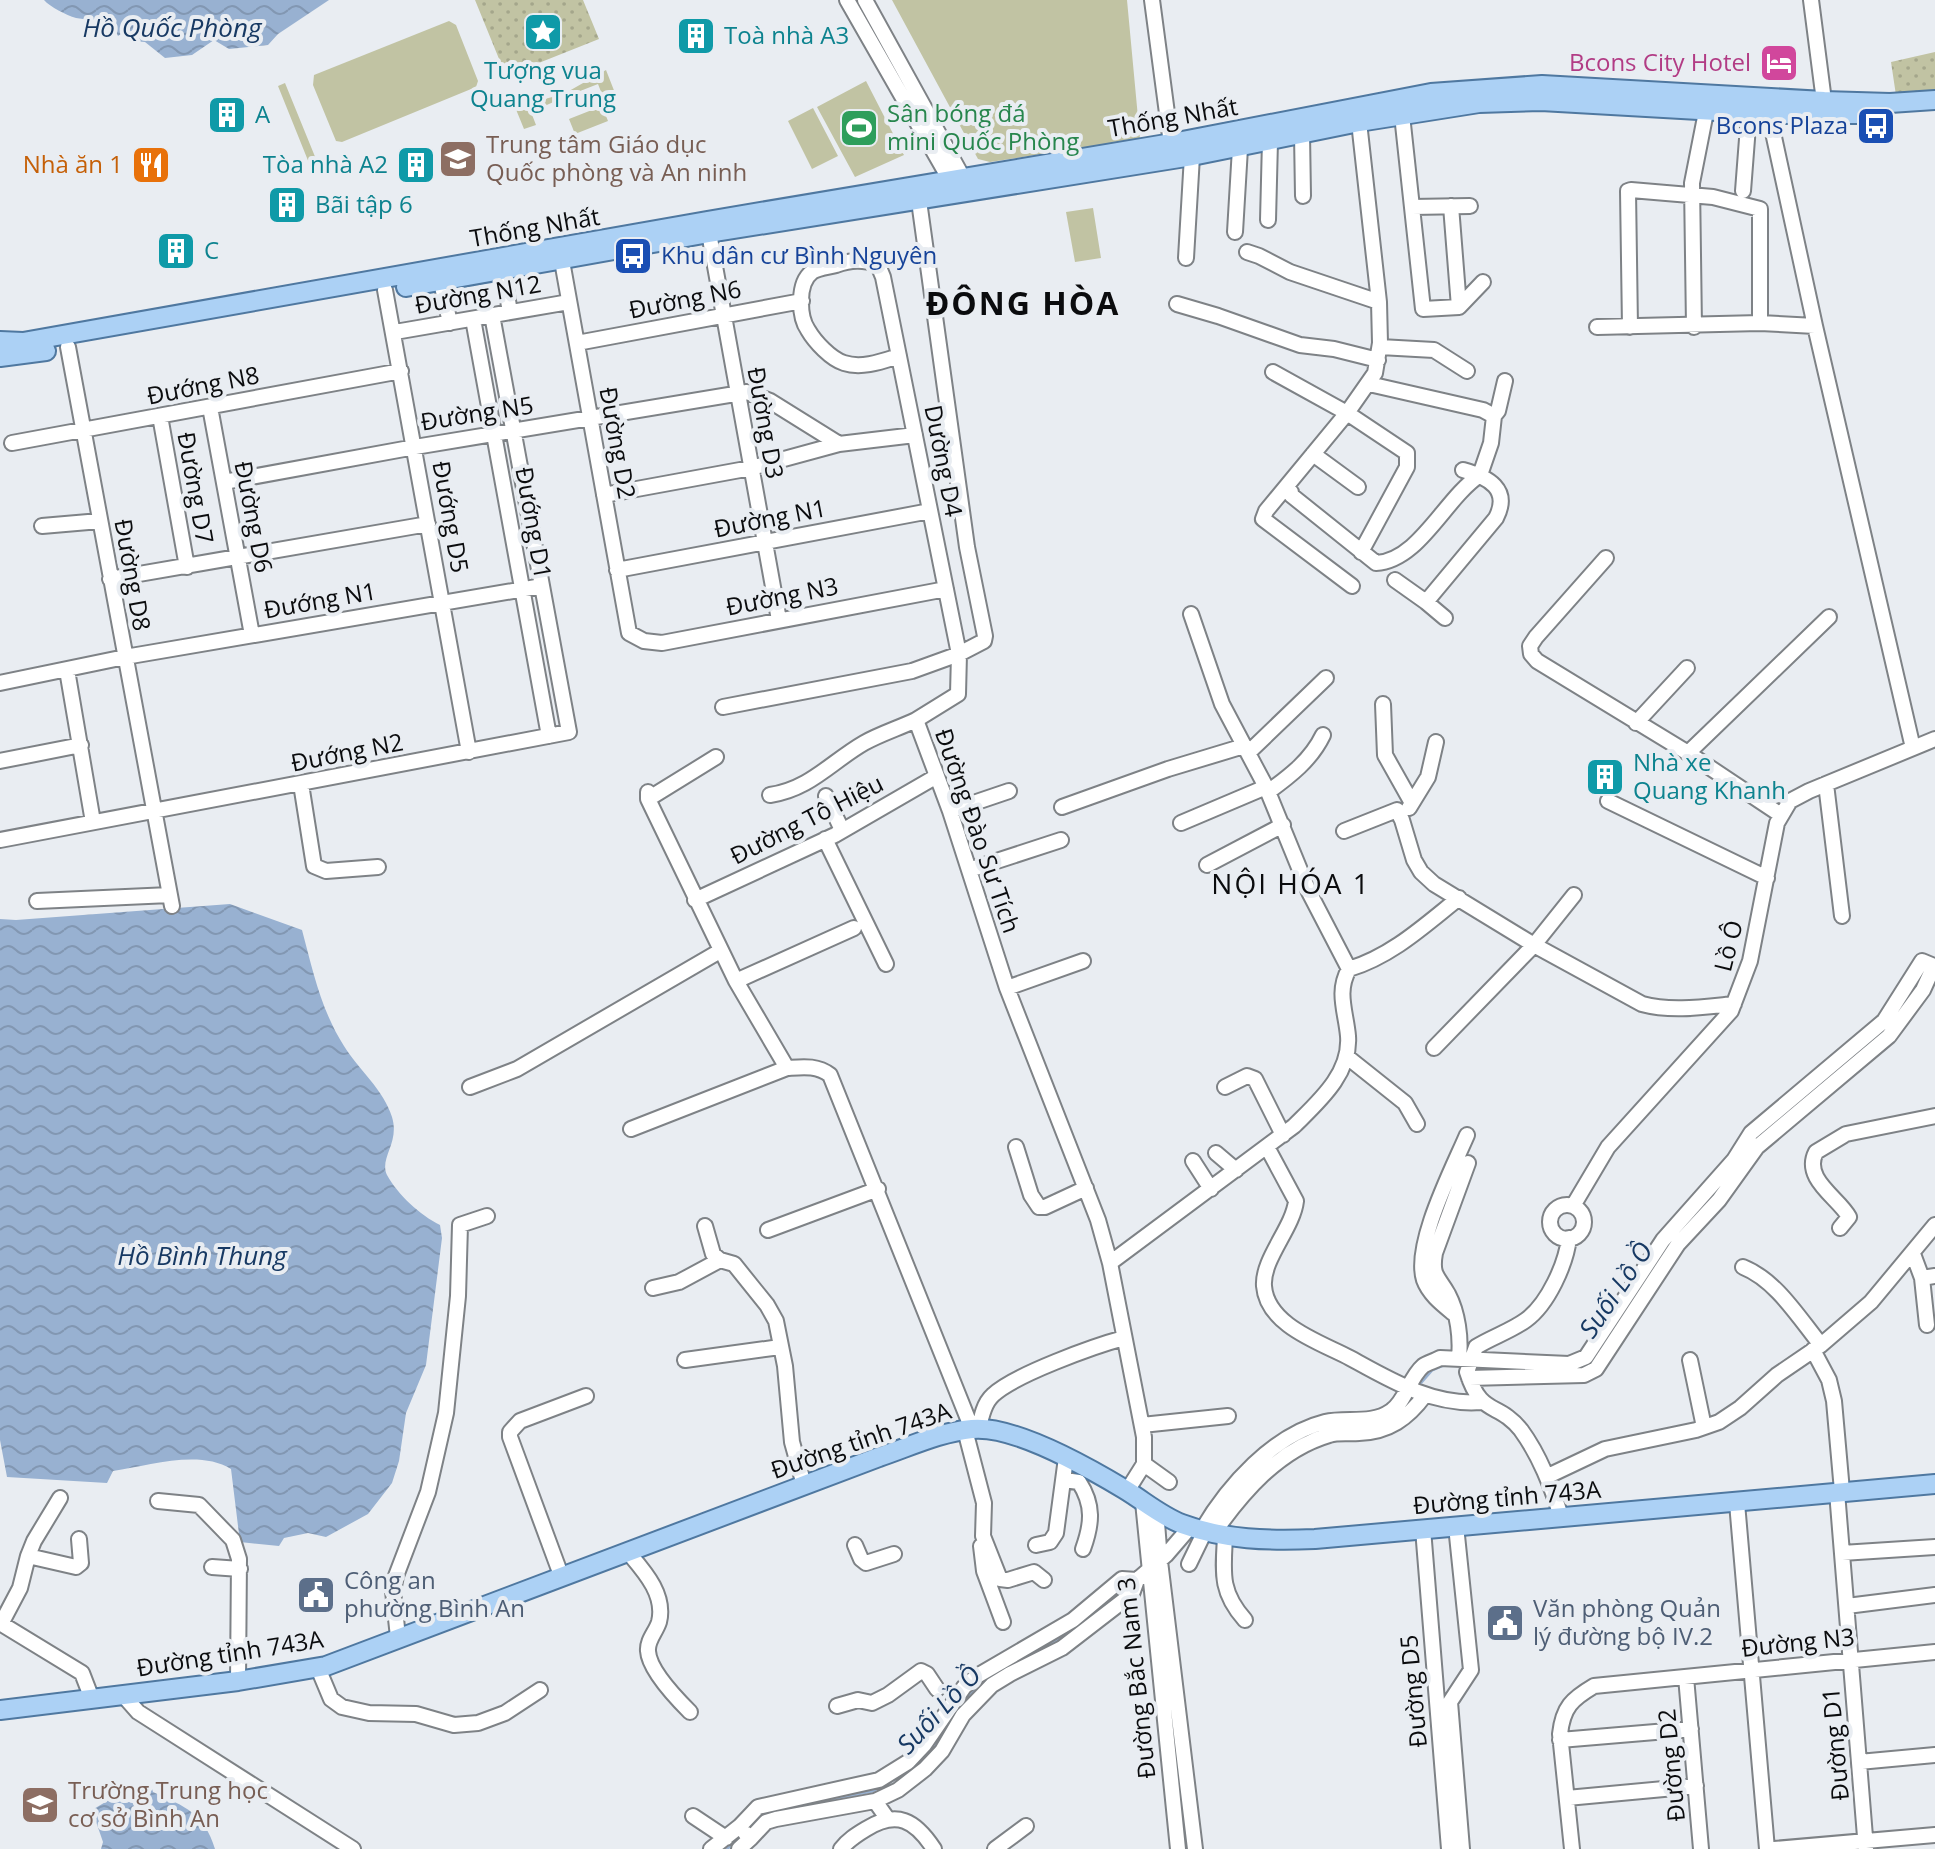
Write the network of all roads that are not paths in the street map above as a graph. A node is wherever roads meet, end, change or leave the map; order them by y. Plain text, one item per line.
1 (847, 0) edge
2 (865, 0) edge
3 (1152, 0) edge
4 (1811, 0) edge
5 (868, 20) junction
6 (1935, 100) edge
7 (1824, 101) junction
8 (1749, 105) junction
9 (1935, 111) edge
10 (1706, 112) junction
11 (1769, 114) junction
12 (1402, 115) junction
13 (1359, 122) junction
14 (1302, 134) junction
15 (1270, 141) junction
16 (1240, 148) junction
17 (1172, 151) junction
18 (1192, 156) junction
19 (960, 186) junction
20 (1743, 191) dead end
21 (1694, 195) junction
22 (1303, 196) dead end
23 (919, 201) junction
24 (1451, 206) junction
25 (1470, 206) dead end
26 (1412, 207) junction
27 (1268, 220) dead end
28 (708, 227) junction
29 (1235, 232) dead end
30 (1247, 252) dead end
31 (560, 255) junction
32 (1186, 258) dead end
33 (503, 272) junction
34 (441, 282) junction
35 (1483, 282) dead end
36 (385, 285) junction
37 (802, 301) junction
38 (569, 302) junction
39 (1379, 302) junction
40 (1177, 304) dead end
41 (1459, 307) junction
42 (510, 312) junction
43 (492, 315) junction
44 (723, 315) junction
45 (473, 319) junction
46 (450, 323) junction
47 (1760, 323) junction
48 (1815, 326) junction
49 (1597, 327) dead end
50 (1630, 327) junction
51 (1694, 327) junction
52 (395, 332) junction
53 (0, 341) edge
54 (577, 343) junction
55 (68, 347) junction
56 (1379, 354) junction
57 (899, 356) junction
58 (0, 357) edge
59 (401, 371) junction
60 (1467, 371) dead end
61 (1273, 372) dead end
62 (503, 375) junction
63 (484, 380) junction
64 (1505, 381) dead end
65 (1369, 384) junction
66 (737, 392) junction
67 (210, 407) junction
68 (1347, 413) junction
69 (160, 416) junction
70 (1494, 416) junction
71 (590, 418) junction
72 (83, 430) junction
73 (514, 431) junction
74 (494, 434) junction
75 (915, 435) junction
76 (12, 443) dead end
77 (839, 444) junction
78 (415, 447) junction
79 (1313, 454) junction
80 (751, 468) junction
81 (1463, 470) dead end
82 (1480, 475) junction
83 (224, 482) junction
84 (523, 483) junction
85 (504, 486) junction
86 (1358, 487) dead end
87 (1291, 492) dead end
88 (604, 495) junction
89 (930, 511) junction
90 (100, 521) junction
91 (428, 524) junction
92 (531, 524) junction
93 (42, 526) dead end
94 (511, 529) junction
95 (765, 543) junction
96 (1361, 552) junction
97 (238, 558) junction
98 (1606, 558) dead end
99 (187, 567) junction
100 (617, 570) junction
101 (110, 579) junction
102 (1395, 580) dead end
103 (542, 586) junction
104 (1352, 586) dead end
105 (522, 589) junction
106 (946, 589) junction
107 (1426, 602) junction
108 (442, 603) junction
109 (1191, 614) dead end
110 (1829, 617) dead end
111 (1445, 618) dead end
112 (779, 620) junction
113 (629, 633) joint
114 (252, 635) junction
115 (959, 654) junction
116 (125, 657) junction
117 (1687, 668) dead end
118 (67, 670) junction
119 (1326, 678) dead end
120 (559, 681) junction
121 (0, 683) edge
122 (540, 686) junction
123 (1383, 704) dead end
124 (723, 707) dead end
125 (916, 720) junction
126 (1636, 723) junction
127 (569, 732) joint
128 (1323, 735) dead end
129 (549, 736) junction
130 (1935, 739) edge
131 (1436, 742) dead end
132 (81, 745) junction
133 (1913, 748) junction
134 (1246, 749) junction
135 (469, 752) junction
136 (1688, 753) junction
137 (716, 757) dead end
138 (0, 761) edge
139 (937, 776) junction
140 (301, 784) junction
141 (1826, 784) junction
142 (1267, 789) junction
143 (1009, 791) dead end
144 (770, 795) dead end
145 (826, 796) dead end
146 (1608, 801) dead end
147 (1412, 803) junction
148 (1062, 807) dead end
149 (950, 811) junction
150 (153, 812) junction
151 (1781, 815) junction
152 (1402, 820) junction
153 (93, 822) junction
154 (1181, 823) dead end
155 (1283, 825) junction
156 (842, 830) junction
157 (1344, 831) dead end
158 (825, 839) junction
159 (0, 840) edge
160 (1061, 840) dead end
161 (1207, 865) dead end
162 (378, 867) dead end
163 (969, 870) junction
164 (1767, 878) junction
165 (1574, 895) dead end
166 (1459, 898) junction
167 (695, 900) junction
168 (37, 901) dead end
169 (1842, 916) dead end
170 (854, 928) dead end
171 (1534, 945) junction
172 (720, 951) junction
173 (1083, 961) dead end
174 (886, 964) dead end
175 (1349, 969) junction
176 (736, 981) junction
177 (1007, 988) junction
178 (1734, 1004) junction
179 (1434, 1048) dead end
180 (1346, 1056) junction
181 (787, 1068) junction
182 (470, 1087) dead end
183 (1225, 1087) dead end
184 (1807, 1094) junction
185 (1935, 1116) edge
186 (1417, 1124) dead end
187 (631, 1129) dead end
188 (1283, 1135) junction
189 (1467, 1135) dead end
190 (1016, 1147) dead end
191 (1267, 1147) junction
192 (1216, 1153) dead end
193 (1193, 1161) dead end
194 (1468, 1163) dead end
195 (1236, 1170) junction
196 (1086, 1188) junction
197 (878, 1189) junction
198 (1211, 1189) junction
199 (1573, 1206) junction
200 (487, 1216) dead end
201 (1935, 1225) edge
202 (705, 1226) dead end
203 (1840, 1228) dead end
204 (768, 1230) dead end
205 (1569, 1238) junction
206 (1913, 1254) junction
207 (720, 1260) junction
208 (1110, 1263) junction
209 (1743, 1267) dead end
210 (1928, 1277) edge
211 (653, 1288) dead end
212 (1453, 1314) junction
213 (1927, 1325) dead end
214 (1124, 1338) junction
215 (780, 1347) junction
216 (1817, 1347) junction
217 (685, 1360) dead end
218 (1690, 1360) dead end
219 (1467, 1366) junction
220 (1417, 1392) junction
221 (586, 1396) dead end
222 (1481, 1402) junction
223 (1228, 1416) dead end
224 (1142, 1425) junction
225 (1704, 1427) junction
226 (972, 1429) junction
227 (1066, 1458) junction
228 (1144, 1464) junction
229 (1548, 1476) junction
230 (1064, 1480) junction
231 (1169, 1482) dead end
232 (1935, 1484) edge
233 (804, 1485) junction
234 (1127, 1491) junction
235 (1840, 1492) junction
236 (60, 1498) dead end
237 (158, 1501) dead end
238 (1737, 1503) junction
239 (1149, 1506) junction
240 (1561, 1516) junction
241 (1456, 1526) junction
242 (1423, 1529) junction
243 (1207, 1532) junction
244 (79, 1539) dead end
245 (855, 1545) dead end
246 (1036, 1545) dead end
247 (1935, 1547) edge
248 (1083, 1549) dead end
249 (627, 1551) junction
250 (1842, 1553) junction
251 (894, 1554) dead end
252 (28, 1556) junction
253 (1160, 1561) junction
254 (1189, 1564) dead end
255 (212, 1567) dead end
256 (240, 1569) junction
257 (561, 1575) junction
258 (1143, 1575) junction
259 (1044, 1580) dead end
260 (995, 1583) junction
261 (1935, 1595) edge
262 (1847, 1606) junction
263 (1245, 1620) dead end
264 (1003, 1622) dead end
265 (1, 1623) edge
266 (398, 1637) junction
267 (1935, 1652) edge
268 (1851, 1660) junction
269 (318, 1668) junction
270 (1751, 1670) junction
271 (1686, 1677) junction
272 (238, 1681) junction
273 (937, 1689) dead end
274 (540, 1690) dead end
275 (123, 1695) junction
276 (92, 1699) junction
277 (837, 1706) dead end
278 (0, 1710) edge
279 (690, 1712) dead end
280 (1691, 1729) junction
281 (1560, 1740) junction
282 (1935, 1755) edge
283 (1859, 1762) junction
284 (1696, 1786) junction
285 (1567, 1798) junction
286 (875, 1801) junction
287 (693, 1816) dead end
288 (887, 1818) junction
289 (1026, 1826) dead end
290 (746, 1834) junction
291 (1935, 1835) edge
292 (726, 1838) junction
293 (1866, 1845) edge
294 (353, 1849) edge
295 (711, 1849) edge
296 (739, 1849) edge
297 (841, 1849) edge
298 (934, 1849) edge
299 (995, 1849) edge
300 (1178, 1849) edge
301 (1195, 1849) edge
302 (1449, 1849) edge
303 (1462, 1849) edge
304 (1572, 1849) edge
305 (1701, 1849) edge
306 (1767, 1849) edge
307 (1774, 1849) edge

1 - 5 street
2 - 5 street
3 - 17 street
4 - 7 street
5 - 19 street
6 - 7 main road, Thống Nhất
7 - 8 main road, Thống Nhất
8 - 10 main road, Thống Nhất
8 - 11 main road, Thống Nhất
8 - 17 main road, Thống Nhất
8 - 20 street
9 - 11 main road, Thống Nhất
10 - 12 main road, Thống Nhất
10 - 21 street
11 - 48 street
12 - 13 main road, Thống Nhất
12 - 26 street
13 - 14 main road, Thống Nhất
13 - 39 street
14 - 15 main road, Thống Nhất
14 - 22 street
15 - 16 main road, Thống Nhất
15 - 27 street
16 - 18 main road, Thống Nhất
16 - 29 street
17 - 18 main road, Thống Nhất
17 - 19 main road, Thống Nhất
18 - 32 street
19 - 23 main road, Thống Nhất
19 - 28 main road, Thống Nhất
21 - 47 street
21 - 50 street
21 - 51 street
23 - 28 main road, Thống Nhất
23 - 115 street
24 - 25 street
24 - 26 street
24 - 41 street
26 - 41 street
28 - 31 main road, Thống Nhất
28 - 44 street, Đường D3
30 - 39 street
31 - 33 main road, Thống Nhất
31 - 36 main road, Thống Nhất
31 - 38 street, Đường D2
33 - 34 main road, Thống Nhất
33 - 42 street
34 - 36 main road, Thống Nhất
34 - 46 street
35 - 41 street
36 - 52 street, Đướng D5
36 - 53 main road, Thống Nhất
36 - 55 main road, Thống Nhất
37 - 44 street, Đường N6
37 - 57 street
37 - 57 street, Dường D4
38 - 42 street, Đường N12
38 - 54 street, Đường D2
39 - 56 street
40 - 56 street
42 - 43 street, Đường N12
43 - 45 street, Đường N12
43 - 62 street, Đướng D1
44 - 54 street, Đường N6
44 - 66 street, Đường D3
45 - 46 street, Đường N12
45 - 63 street, Đướng D1
46 - 52 street, Đường N12
47 - 48 street
47 - 51 street
48 - 133 street
49 - 50 street
50 - 51 street
52 - 59 street, Đướng D5
54 - 71 street, Đường D2
55 - 58 main road, Thống Nhất
55 - 72 street, Đường D8
56 - 60 street
56 - 65 street
57 - 75 street, Dường D4
59 - 67 street, Đướng N8
59 - 78 street, Đướng D5
61 - 68 street
62 - 63 street
62 - 73 street, Đướng D1
63 - 74 street, Đướng D1
64 - 70 street
65 - 68 street
65 - 70 street
66 - 71 street, Đường N5
66 - 77 street
66 - 80 street, Đường D3
67 - 69 street, Đướng N8
67 - 83 street, Đường D6
68 - 79 street
68 - 96 street
69 - 72 street, Đướng N8
69 - 99 street, Đường D7
70 - 82 street
71 - 73 street, Đường N5
71 - 88 street, Đường D2
72 - 76 street, Đướng N8
72 - 90 street, Đường D8
73 - 74 street, Đường N5
73 - 84 street, Đướng D1
74 - 78 street, Đường N5
74 - 85 street, Đướng D1
75 - 77 street
75 - 89 street, Dường D4
77 - 80 street
78 - 83 street, Đường N5
78 - 91 street, Đướng D5
79 - 86 street
79 - 104 street
80 - 88 street
80 - 95 street, Đường D3
81 - 82 street
82 - 96 street
82 - 107 street
83 - 97 street, Đường D6
84 - 85 street
84 - 92 street, Đướng D1
85 - 94 street, Đướng D1
87 - 96 street
88 - 100 street, Đường D2
89 - 95 street, Đường N1
89 - 106 street, Dường D4
90 - 93 street
90 - 101 street, Đường D8
91 - 97 street
91 - 108 street, Đướng D5
92 - 94 street
92 - 103 street, Đướng D1
94 - 105 street, Đướng D1
95 - 100 street, Đường N1
95 - 112 street, Đường D3
97 - 99 street
97 - 114 street, Đường D6
98 - 126 street
99 - 101 street
100 - 113 street, Đường D2
101 - 116 street, Đường D8
102 - 107 street
103 - 105 street
103 - 120 street, Đướng D1
105 - 108 street, Đướng N1
105 - 122 street, Đướng D1
106 - 112 street, Đường N3
106 - 115 street, Dường D4
107 - 111 street
108 - 114 street, Đướng N1
108 - 135 street, Đướng D5
109 - 134 street
110 - 136 street
112 - 113 street, Đường N3
114 - 116 street, Đướng N1
115 - 124 street
115 - 125 street, Đường Đào Sư Tích
116 - 118 street, Đướng N1
116 - 150 street, Đường D8
117 - 126 street
118 - 121 street, Đướng N1
118 - 132 street
119 - 134 street
120 - 122 street
120 - 127 street, Đướng D1
122 - 129 street, Đướng D1
123 - 147 street
125 - 139 street, Đường Đào Sư Tích
125 - 144 street
126 - 136 street
127 - 129 street, Đướng N2
128 - 142 street
129 - 135 street, Đướng N2
130 - 133 street
131 - 147 street
132 - 138 street
132 - 153 street
133 - 141 street
134 - 142 street
134 - 148 street
135 - 140 street, Đướng N2
136 - 151 street
137 - 167 street
139 - 149 street, Đường Đào Sư Tích
139 - 156 street, Đường Tô Hiệu
140 - 150 street, Đướng N2
140 - 162 street
141 - 151 street
141 - 169 street
142 - 154 street
142 - 155 street
143 - 149 street
145 - 156 street
146 - 164 street
147 - 152 street
149 - 163 street, Đường Đào Sư Tích
150 - 153 street, Đướng N2
150 - 168 street, Đường D8
151 - 164 street, Lồ Ô
152 - 157 street
152 - 166 street
153 - 159 street, Đướng N2
155 - 161 street
155 - 175 street
156 - 158 street, Đường Tô Hiệu
158 - 167 street, Đường Tô Hiệu
158 - 174 street
160 - 163 street
163 - 177 street, Đường Đào Sư Tích
164 - 178 street, Lồ Ô
165 - 171 street
166 - 171 street
166 - 175 street
167 - 172 street
170 - 176 street
171 - 178 street
171 - 179 street
172 - 176 street
172 - 182 street
173 - 177 street
175 - 180 street
176 - 181 street
177 - 196 street, Đường Đào Sư Tích
178 - 199 street, Lồ Ô
180 - 186 street
180 - 188 street
181 - 187 street
181 - 197 street
183 - 188 street
184 - 184 street
184 - 219 street
185 - 203 street
188 - 191 street
189 - 212 street
190 - 196 street
191 - 195 street
191 - 220 street
192 - 195 street
193 - 198 street
194 - 212 street
195 - 198 street
196 - 208 street, Đường Đào Sư Tích
197 - 204 street
197 - 226 street
198 - 208 street
199 - 205 street
199 - 205 street, Lồ Ô
200 - 266 street
201 - 206 street
202 - 207 street
205 - 219 street
206 - 210 street
206 - 216 street
207 - 211 street
207 - 215 street
208 - 214 street, Đường Đào Sư Tích
209 - 216 street, Đường D1
210 - 213 street
212 - 219 street
214 - 224 street, Đường Đào Sư Tích
214 - 226 street
215 - 217 street
215 - 233 street
216 - 225 street
216 - 235 street, Đường D1
218 - 225 street
219 - 220 street
219 - 222 street
220 - 222 street
220 - 243 street
221 - 257 street
222 - 229 street
223 - 224 street
224 - 228 street, Đường Đào Sư Tích
225 - 229 street
226 - 227 main road, Đường tỉnh 743A
226 - 233 main road, Đường tỉnh 743A
226 - 260 street
227 - 230 street
227 - 234 main road, Đường tỉnh 743A
228 - 231 street
228 - 234 street
229 - 240 street
230 - 246 street
230 - 248 street
232 - 235 main road, Đường tỉnh 743A
233 - 249 main road, Đường tỉnh 743A
234 - 239 main road, Đường tỉnh 743A
235 - 238 main road, Đường tỉnh 743A
235 - 250 street, Đường D1
236 - 252 street
237 - 256 street
238 - 240 main road, Đường tỉnh 743A
238 - 270 street
239 - 243 main road, Đường tỉnh 743A
239 - 253 street, Đường Bắc Nam 3
239 - 258 street, Đường Bắc Nam 3
240 - 241 main road, Đường tỉnh 743A
241 - 242 main road, Đường tỉnh 743A
241 - 303 street
242 - 243 main road, Đường tỉnh 743A
242 - 302 street, Đường D5
243 - 253 street
243 - 254 street
243 - 263 street
244 - 252 street
245 - 251 street
247 - 250 street
249 - 257 main road, Đường tỉnh 743A
249 - 279 street
250 - 262 street, Đường D1
252 - 265 street
253 - 258 street
253 - 301 street, Đường Bắc Nam 3
255 - 256 street
256 - 272 street
257 - 266 main road, Đường tỉnh 743A
258 - 286 street
258 - 290 street
258 - 300 street, Đường Bắc Nam 3
259 - 260 street
260 - 264 street
261 - 262 street
262 - 268 street, Đường D1
265 - 276 street
266 - 269 main road, Đường tỉnh 743A
267 - 268 street, Đường N3
268 - 270 street, Đường N3
268 - 283 street, Đường D1
269 - 272 main road, Đường tỉnh 743A
269 - 274 street
270 - 271 street, Đường N3
270 - 306 street
271 - 280 street, Đường D2
271 - 281 street, Đường N3
272 - 275 main road, Đường tỉnh 743A
273 - 277 street
275 - 276 main road, Đường tỉnh 743A
275 - 294 street
276 - 278 main road, Đường tỉnh 743A
280 - 281 street
280 - 284 street, Đường D2
281 - 285 street
282 - 283 street
283 - 293 street, Đường D1
284 - 285 street
284 - 305 street, Đường D2
285 - 304 street
286 - 288 street
286 - 290 street
287 - 292 street
288 - 297 street
288 - 298 street
289 - 299 street
290 - 292 street
290 - 296 street
291 - 293 street
292 - 295 street
293 - 307 street

